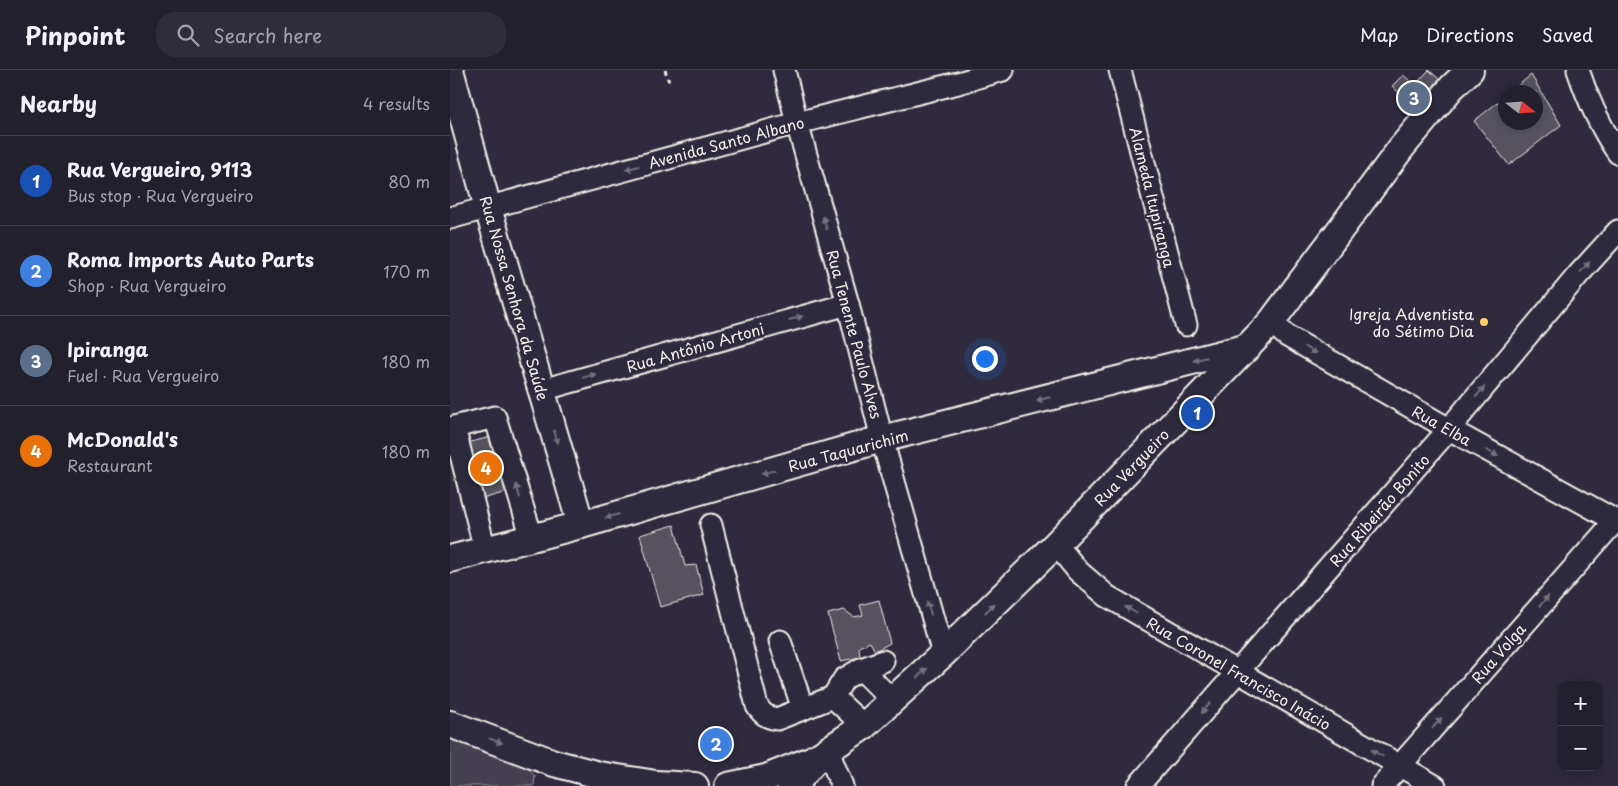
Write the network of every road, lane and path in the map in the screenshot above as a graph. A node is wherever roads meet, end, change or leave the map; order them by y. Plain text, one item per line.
1 (450, 70) edge
2 (665, 70) edge
3 (784, 70) edge
4 (1003, 70) edge
5 (1120, 70) edge
6 (1470, 70) edge
7 (1578, 70) edge
8 (956, 76) edge
9 (669, 82) dead end
10 (797, 123) junction
11 (1618, 153) edge
12 (488, 208) junction
13 (450, 218) edge
14 (1618, 231) edge
15 (848, 304) junction
16 (1271, 322) junction
17 (1186, 325) dead end
18 (1248, 347) junction
19 (542, 390) junction
20 (1449, 429) junction
21 (882, 439) junction
22 (1617, 521) edge
23 (581, 525) junction
24 (711, 525) dead end
25 (532, 538) junction
26 (1056, 544) junction
27 (485, 550) junction
28 (450, 559) edge
29 (780, 641) dead end
30 (943, 654) junction
31 (883, 661) dead end
32 (861, 669) junction
33 (1238, 672) junction
34 (833, 696) junction
35 (892, 700) junction
36 (803, 709) junction
37 (450, 724) edge
38 (864, 726) junction
39 (822, 754) junction
40 (1399, 766) junction
41 (695, 786) edge
42 (728, 786) edge
43 (792, 786) edge
44 (842, 786) edge
45 (1138, 786) edge
46 (1382, 786) edge
47 (1435, 786) edge

1 - 12 main road, Rua Nossa Senhora da Saúde
2 - 9 path
3 - 10 street, Rua Tenente Paulo Alves
4 - 8 street, Avenida Santo Albano
5 - 17 street, Alameda Itupiranga
6 - 16 main road, Rua Vergueiro
7 - 11 street
8 - 10 street, Avenida Santo Albano
10 -> 12 street, Avenida Santo Albano
15 -> 10 street, Rua Tenente Paulo Alves
12 - 13 street, Avenida Santo Albano
12 - 19 main road, Rua Nossa Senhora da Saúde
20 -> 14 street, Rua Ribeirão Bonito
19 -> 15 street, Rua Antônio Artoni
15 - 21 street, Rua Tenente Paulo Alves
16 - 18 main road, Rua Vergueiro
16 -> 20 street, Rua Elba
18 -> 21 main road, Rua Taquarichim
18 - 26 main road, Rua Vergueiro
19 -> 23 main road, Rua Nossa Senhora da Saúde
20 -> 22 street, Rua Elba
20 - 33 street, Rua Ribeirão Bonito
21 -> 23 main road, Rua Taquarichim
30 -> 21 street, Rua Tenente Paulo Alves
40 -> 22 street, Rua Volga
23 - 25 main road, Rua Taquarichim
24 - 36 street
25 - 27 main road, Rua Taquarichim
25 -> 27 street
30 -> 26 main road, Rua Vergueiro
33 -> 26 street, Rua Coronel Francisco Inácio
27 - 28 main road, Rua Taquarichim
29 - 36 street
35 -> 30 main road, Rua Vergueiro
31 - 32 street
32 - 34 street
32 - 35 street
40 -> 33 street, Rua Coronel Francisco Inácio
33 -> 45 street, Rua Ribeirão Bonito
34 - 36 street
34 - 38 street
35 - 38 main road, Rua Vergueiro
37 -> 41 main road
38 - 39 main road, Rua Vergueiro
39 - 42 main road, Rua Vergueiro
39 - 43 highway
39 - 44 street
40 - 46 street, Rua Volga
40 - 47 street, Rua Coronel Francisco Inácio

